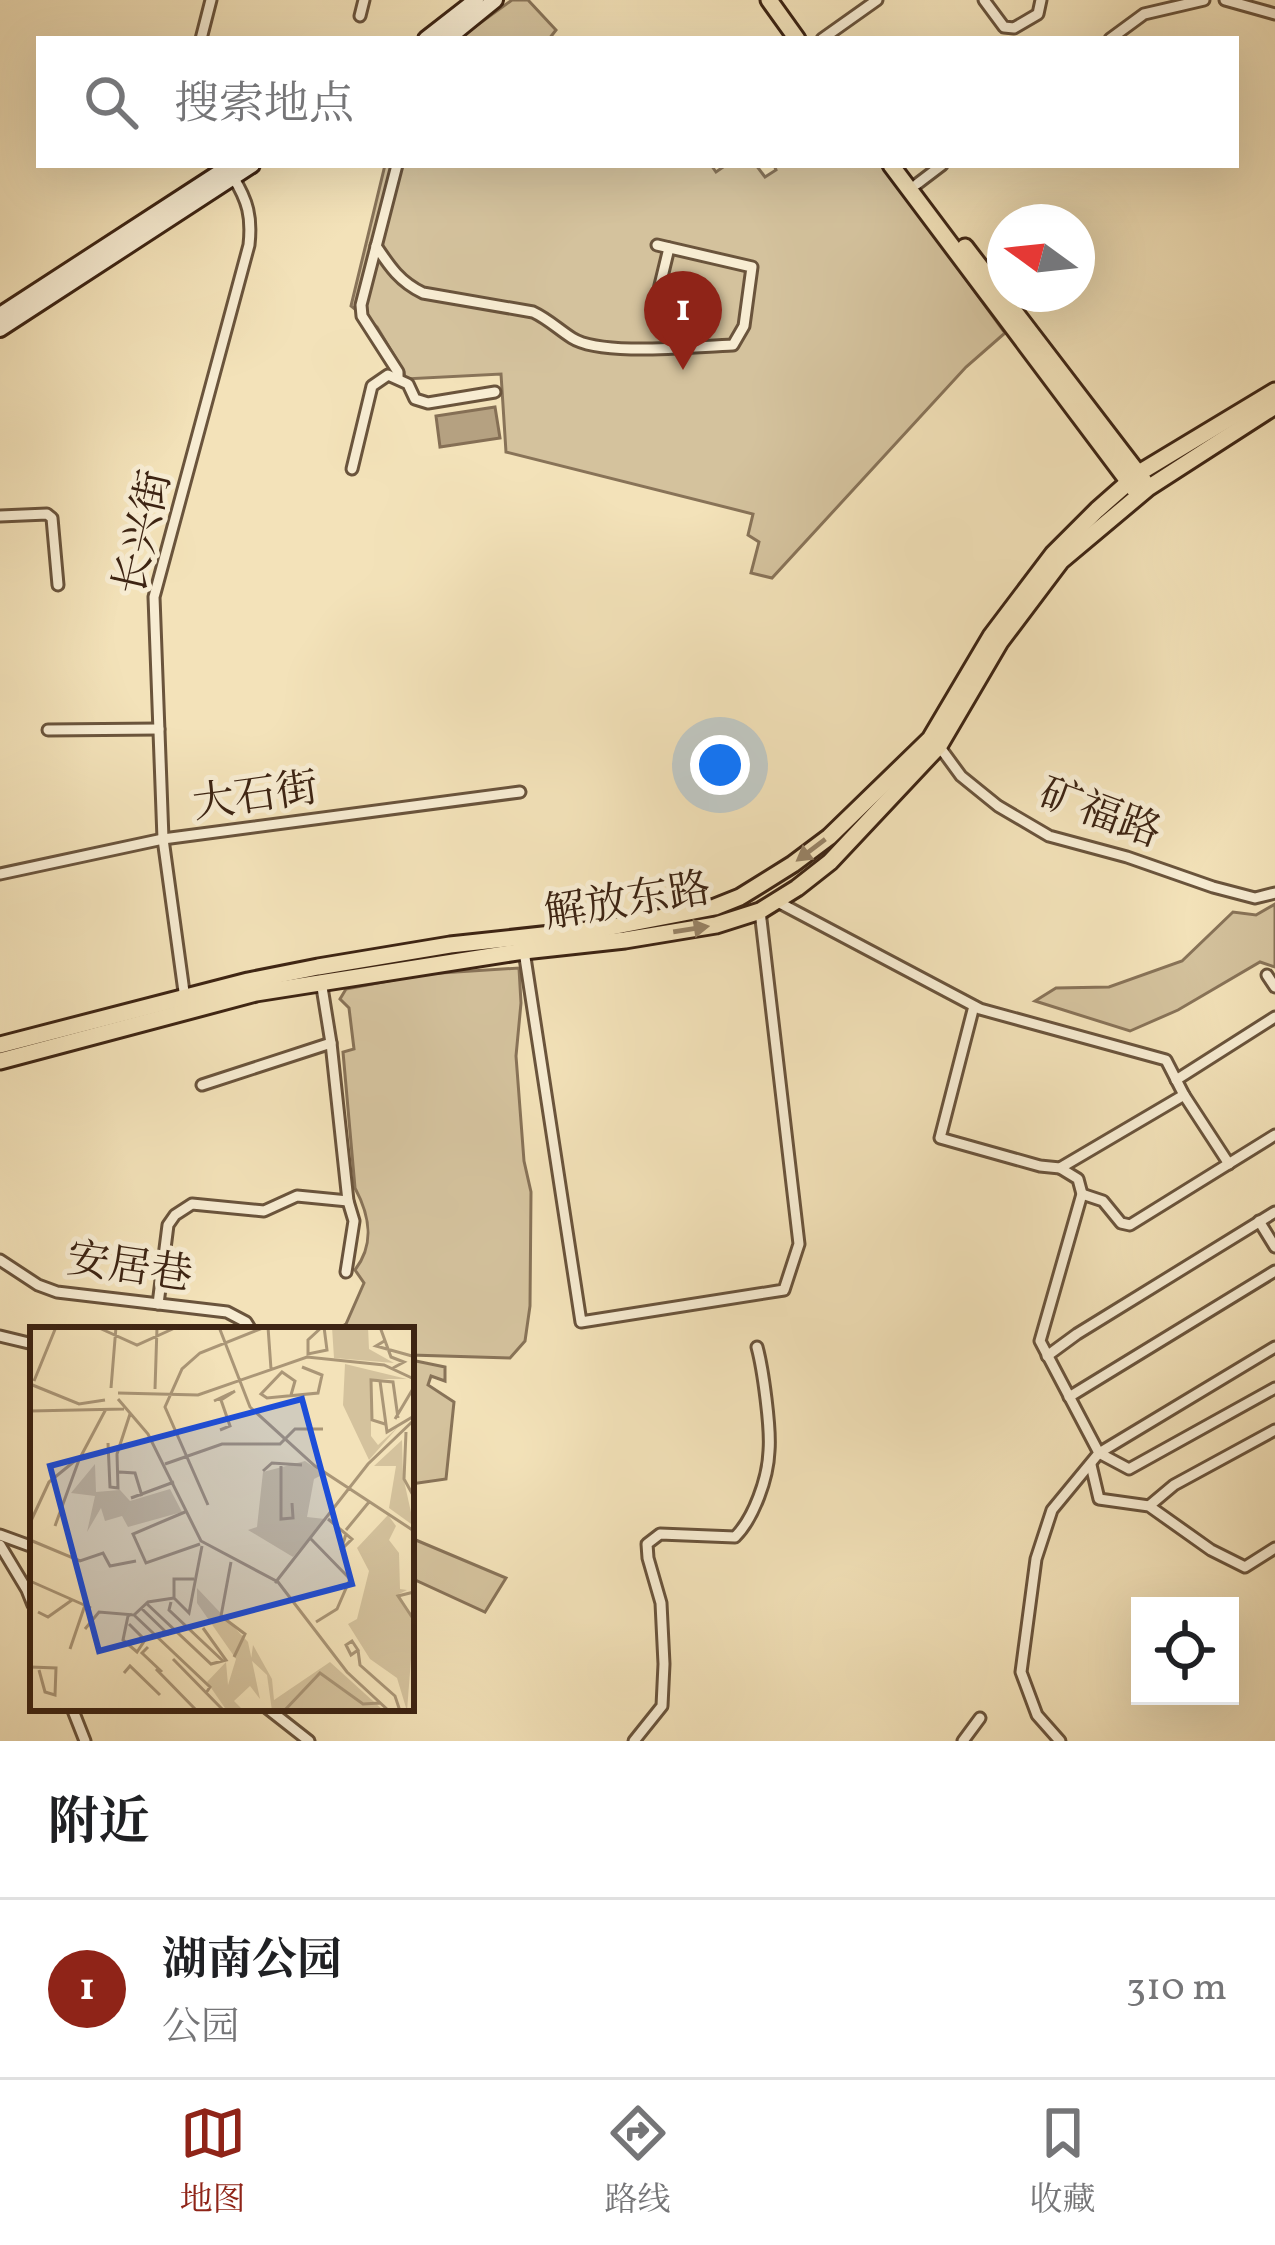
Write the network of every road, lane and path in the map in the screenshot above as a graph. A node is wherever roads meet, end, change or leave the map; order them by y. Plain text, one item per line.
1 (211, 0) edge
2 (364, 0) edge
3 (476, 0) edge
4 (495, 0) edge
5 (769, 0) edge
6 (781, 0) edge
7 (878, 0) edge
8 (984, 0) edge
9 (1041, 0) edge
10 (1204, 0) edge
11 (1225, 0) edge
12 (1242, 2) edge
13 (1272, 10) edge
14 (360, 16) dead end
15 (202, 36) edge
16 (430, 36) edge
17 (452, 36) edge
18 (795, 36) edge
19 (808, 36) edge
20 (826, 36) edge
21 (1114, 36) edge
22 (397, 168) edge
23 (893, 168) edge
24 (906, 168) edge
25 (938, 168) edge
26 (228, 169) edge
27 (917, 184) junction
28 (376, 246) junction
29 (673, 310) dead end
30 (0, 315) edge
31 (0, 329) edge
32 (398, 377) junction
33 (1275, 391) edge
34 (495, 392) dead end
35 (1275, 406) edge
36 (352, 469) dead end
37 (1139, 485) junction
38 (0, 516) edge
39 (58, 585) dead end
40 (159, 729) junction
41 (48, 730) dead end
42 (934, 742) junction
43 (520, 792) dead end
44 (163, 839) junction
45 (0, 874) edge
46 (1275, 893) edge
47 (776, 901) junction
48 (760, 911) junction
49 (524, 951) junction
50 (320, 974) junction
51 (1267, 975) dead end
52 (1275, 987) edge
53 (185, 999) junction
54 (974, 1006) junction
55 (1275, 1017) edge
56 (331, 1043) junction
57 (0, 1045) edge
58 (0, 1061) edge
59 (1176, 1080) junction
60 (202, 1085) dead end
61 (1184, 1095) junction
62 (1275, 1135) edge
63 (1228, 1164) junction
64 (1060, 1168) junction
65 (1082, 1194) junction
66 (348, 1201) junction
67 (1275, 1212) edge
68 (1259, 1221) junction
69 (1275, 1247) edge
70 (0, 1260) edge
71 (1275, 1271) edge
72 (346, 1273) dead end
73 (158, 1304) junction
74 (249, 1327) edge
75 (0, 1336) edge
76 (30, 1343) edge
77 (757, 1347) dead end
78 (1275, 1347) edge
79 (1047, 1356) junction
80 (1275, 1388) edge
81 (1069, 1397) junction
82 (1275, 1430) edge
83 (1099, 1453) junction
84 (1091, 1465) junction
85 (1149, 1506) junction
86 (0, 1535) edge
87 (0, 1545) edge
88 (30, 1546) edge
89 (1275, 1548) edge
90 (30, 1598) edge
91 (73, 1711) edge
92 (272, 1711) edge
93 (980, 1718) dead end
94 (85, 1741) edge
95 (309, 1741) edge
96 (634, 1741) edge
97 (963, 1741) edge
98 (1060, 1741) edge

1 - 15 street
2 - 14 street
3 - 16 main road
4 - 17 main road
5 - 18 main road
6 - 19 main road
7 - 20 street
8 - 9 street
10 - 21 street
11 - 12 street
12 - 13 street
22 - 28 street
23 - 37 main road
24 - 27 main road
25 - 27 street
26 - 30 main road
26 - 31 main road
26 - 40 street, 长兴街
27 - 37 main road
28 - 29 street
28 - 32 street
32 - 34 street
32 - 36 street
33 - 37 main road, 解放东路
35 - 37 main road, 解放东路
37 - 42 main road, 解放东路
38 - 39 street
40 - 41 street
40 - 44 street, 长兴街
42 - 46 street, 矿福路
42 - 47 main road, 解放东路
42 -> 50 main road, 解放东路
43 - 44 street, 大石街
44 - 45 street, 大石街
44 - 53 street, 长兴街
47 - 48 main road, 解放东路
47 - 54 street
49 -> 48 main road, 解放东路
48 - 49 street
49 - 50 main road, 解放东路
50 - 53 main road, 解放东路
50 - 56 street
50 - 58 main road, 解放东路
51 - 52 street
53 - 57 main road, 解放东路
54 - 59 street
54 - 64 street
55 - 59 street
56 - 60 street
56 - 66 street
59 - 61 street
61 - 63 street
61 - 64 street
62 - 63 street
63 - 65 street
64 - 65 street
65 - 79 street
66 - 72 street
66 - 73 street
67 - 68 street
68 - 69 street
68 - 79 street
70 - 73 street, 安居巷
71 - 81 street
73 - 74 street, 安居巷
75 - 76 street
77 - 96 street
78 - 83 street
79 - 81 street
80 - 83 street
81 - 83 street
82 - 85 street
83 - 84 street
84 - 85 street
84 - 98 street
85 - 89 street
86 - 88 street
87 - 90 street
91 - 94 street
92 - 95 street
93 - 97 street

